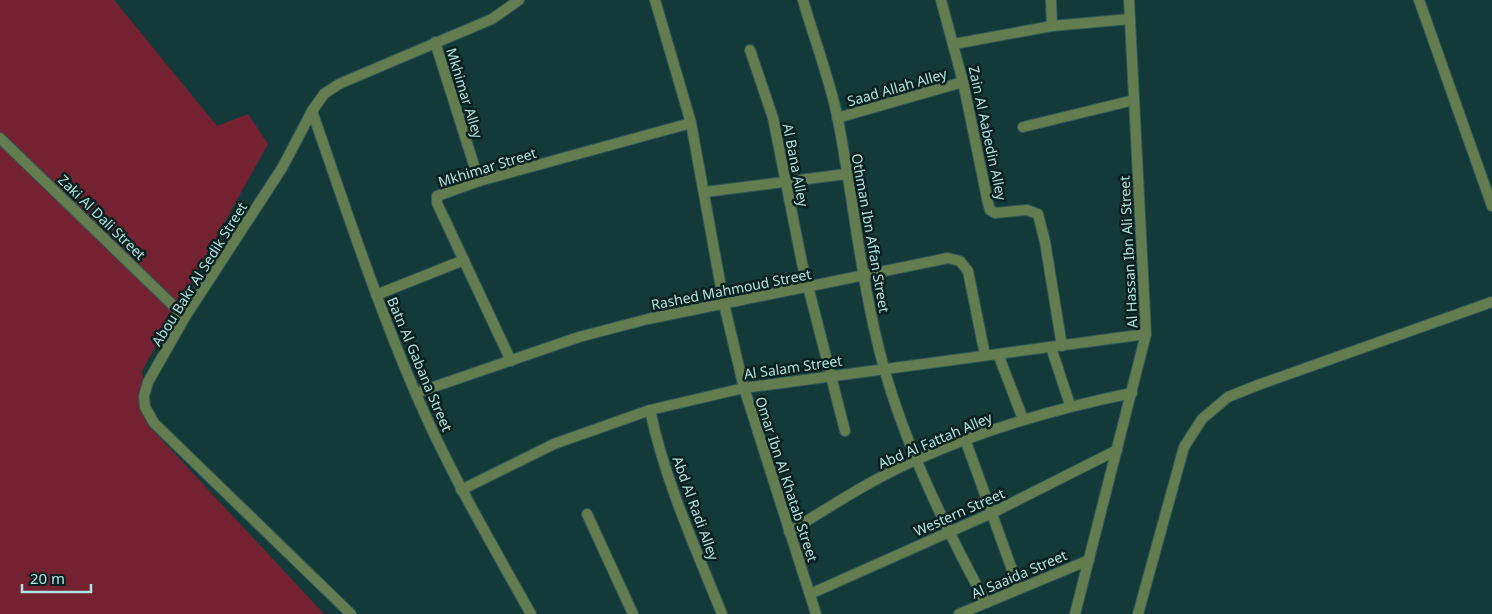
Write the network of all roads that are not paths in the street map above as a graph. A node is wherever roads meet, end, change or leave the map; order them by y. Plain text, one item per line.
1 (520, 0) edge
2 (655, 0) edge
3 (803, 0) edge
4 (941, 0) edge
5 (1051, 0) edge
6 (1129, 0) edge
7 (1419, 0) edge
8 (1130, 20) junction
9 (1052, 26) junction
10 (435, 42) junction
11 (954, 44) junction
12 (750, 50) dead end
13 (963, 82) junction
14 (1134, 100) junction
15 (312, 111) junction
16 (837, 118) junction
17 (691, 123) junction
18 (1023, 127) dead end
19 (0, 138) edge
20 (846, 174) junction
21 (478, 181) junction
22 (785, 183) junction
23 (705, 192) junction
24 (1492, 206) edge
25 (464, 260) junction
26 (862, 277) junction
27 (808, 288) junction
28 (376, 295) junction
29 (1492, 302) edge
30 (724, 304) junction
31 (184, 317) junction
32 (1146, 334) junction
33 (1062, 346) junction
34 (1051, 347) junction
35 (998, 354) junction
36 (986, 355) junction
37 (510, 361) junction
38 (884, 369) junction
39 (830, 376) junction
40 (744, 388) junction
41 (416, 393) junction
42 (1132, 393) junction
43 (1070, 405) junction
44 (650, 410) junction
45 (1023, 419) junction
46 (845, 431) dead end
47 (965, 439) junction
48 (1117, 450) junction
49 (916, 459) junction
50 (461, 490) junction
51 (992, 513) junction
52 (587, 514) dead end
53 (788, 532) junction
54 (949, 532) junction
55 (1089, 560) junction
56 (1019, 589) junction
57 (810, 594) junction
58 (986, 603) junction
59 (351, 614) edge
60 (532, 614) edge
61 (633, 614) edge
62 (722, 614) edge
63 (816, 614) edge
64 (959, 614) edge
65 (1076, 614) edge
66 (1138, 614) edge

1 - 10 street, Abou Bakr Al Sedik Street
2 - 17 street, Omar Ibn Al Khatab Street
3 - 16 street, Othman Ibn Affan Street
4 - 11 street, Zain Al Aabedin Alley
5 - 9 street
6 - 8 street, Al Hassan Ibn Ali Street
7 - 24 street
8 - 9 street
8 - 14 street, Al Hassan Ibn Ali Street
9 - 11 street
10 - 15 street, Abou Bakr Al Sedik Street
10 - 21 street, Mkhimar Alley
11 - 13 street, Zain Al Aabedin Alley
12 - 22 street, Al Bana Alley
13 - 16 street, Saad Allah Alley
13 - 33 street, Zain Al Aabedin Alley
14 - 18 street
14 - 32 street, Al Hassan Ibn Ali Street
15 - 28 street, Batn Al Gabana Street
15 - 31 street, Abou Bakr Al Sedik Street
16 - 20 street, Othman Ibn Affan Street
17 - 21 street, Mkhimar Street
17 - 23 street, Omar Ibn Al Khatab Street
19 - 31 street, Zaki Al Dali Street
20 - 22 street
20 - 26 street, Othman Ibn Affan Street
21 - 25 street, Mkhimar Street
22 - 23 street
22 - 27 street, Al Bana Alley
23 - 30 street, Omar Ibn Al Khatab Street
25 - 28 street
25 - 37 street, Mkhimar Street
26 - 27 street, Rashed Mahmoud Street
26 - 36 street, Rashed Mahmoud Street
26 - 38 street, Othman Ibn Affan Street
27 - 30 street, Rashed Mahmoud Street
27 - 39 street, Al Bana Alley
28 - 41 street, Batn Al Gabana Street
29 - 66 street
30 - 37 street, Rashed Mahmoud Street
30 - 40 street, Omar Ibn Al Khatab Street
31 - 59 street, Abou Bakr Al Sedik Street
32 - 33 street, Al Salam Street
32 - 42 street, Al Hassan Ibn Ali Street
33 - 34 street, Al Salam Street
34 - 35 street, Al Salam Street
34 - 43 street
35 - 36 street, Al Salam Street
35 - 45 street
36 - 38 street, Al Salam Street
37 - 41 street, Rashed Mahmoud Street
38 - 39 street, Al Salam Street
38 - 49 street, Othman Ibn Affan Street
39 - 40 street, Al Salam Street
39 - 46 street, Al Bana Alley
40 - 44 street, Al Salam Street
40 - 53 street, Omar Ibn Al Khatab Street
41 - 50 street, Batn Al Gabana Street
42 - 43 street, Abd Al Fattah Alley
42 - 48 street, Al Hassan Ibn Ali Street
43 - 45 street, Abd Al Fattah Alley
44 - 50 street, Al Salam Street
44 - 62 street, Abd Al Radi Alley
45 - 47 street, Abd Al Fattah Alley
47 - 49 street, Abd Al Fattah Alley
47 - 51 street
48 - 51 street, Western Street
48 - 55 street, Al Hassan Ibn Ali Street
49 - 53 street, Abd Al Fattah Alley
49 - 54 street, Othman Ibn Affan Street
50 - 60 street, Batn Al Gabana Street
51 - 54 street, Western Street
51 - 56 street
52 - 61 street
53 - 57 street, Omar Ibn Al Khatab Street
54 - 57 street, Western Street
54 - 58 street, Othman Ibn Affan Street
55 - 56 street, Al Saaida Street
55 - 65 street, Al Hassan Ibn Ali Street
56 - 58 street, Al Saaida Street
57 - 63 street, Omar Ibn Al Khatab Street
58 - 64 street, Al Saaida Street

